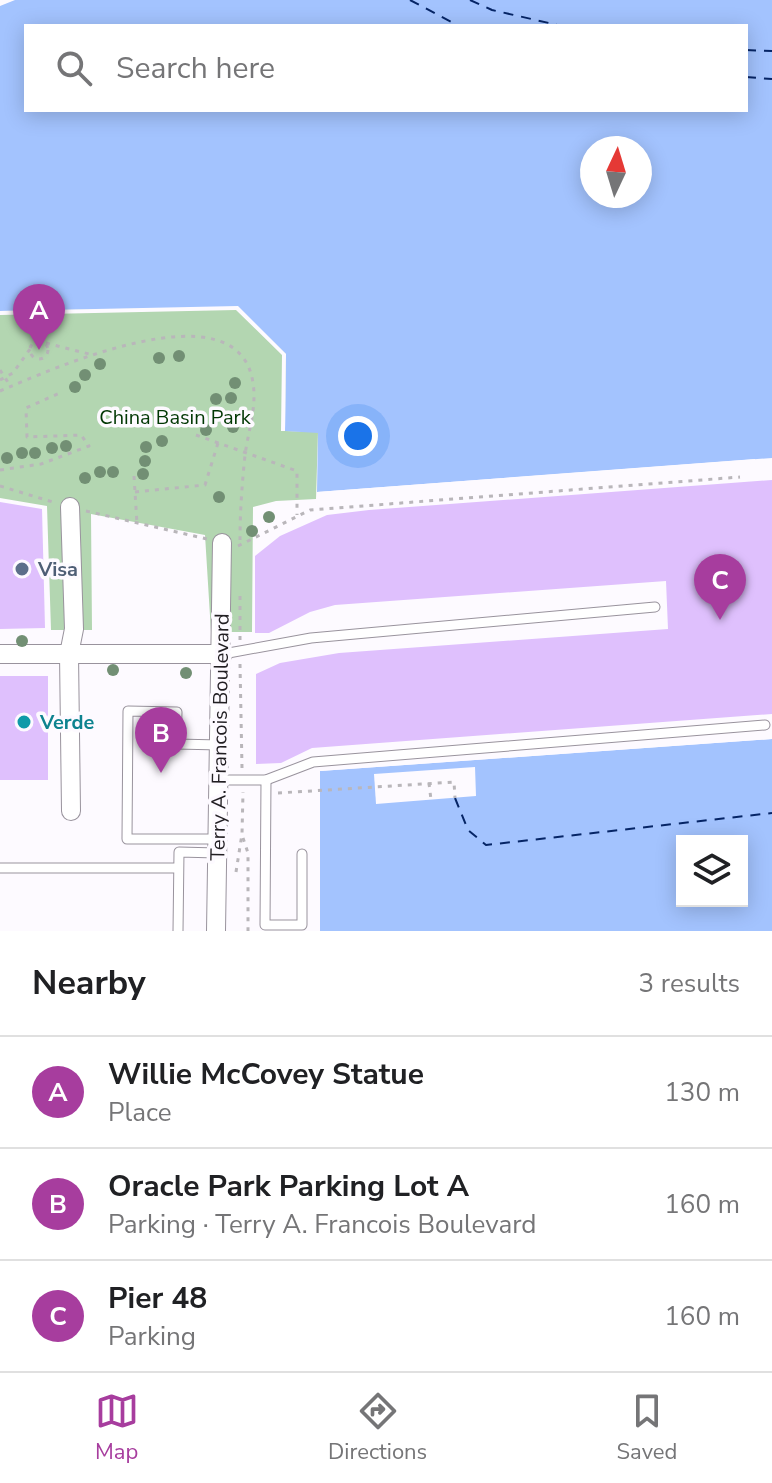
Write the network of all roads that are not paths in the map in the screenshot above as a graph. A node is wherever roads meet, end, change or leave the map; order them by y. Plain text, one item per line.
1 (70, 507) road end
2 (231, 545) road end
3 (655, 607) dead end
4 (231, 653) junction
5 (0, 654) edge
6 (69, 654) junction
7 (765, 725) dead end
8 (220, 745) junction
9 (219, 780) junction
10 (266, 780) junction
11 (71, 811) dead end
12 (217, 846) junction
13 (302, 854) dead end
14 (0, 868) edge
15 (178, 868) junction
16 (178, 931) edge
17 (216, 931) edge

1 - 6 street
2 - 4 street, Terry A. Francois Boulevard
3 - 4 lane
4 - 6 street
4 - 8 street, Terry A. Francois Boulevard
5 - 6 street
6 - 11 street
7 - 10 lane
8 - 9 street, Terry A. Francois Boulevard
8 - 12 lane
9 - 10 lane
9 - 12 street, Terry A. Francois Boulevard
10 - 13 lane
12 - 15 lane
12 - 17 street, Terry A. Francois Boulevard
14 - 15 lane
15 - 16 lane

